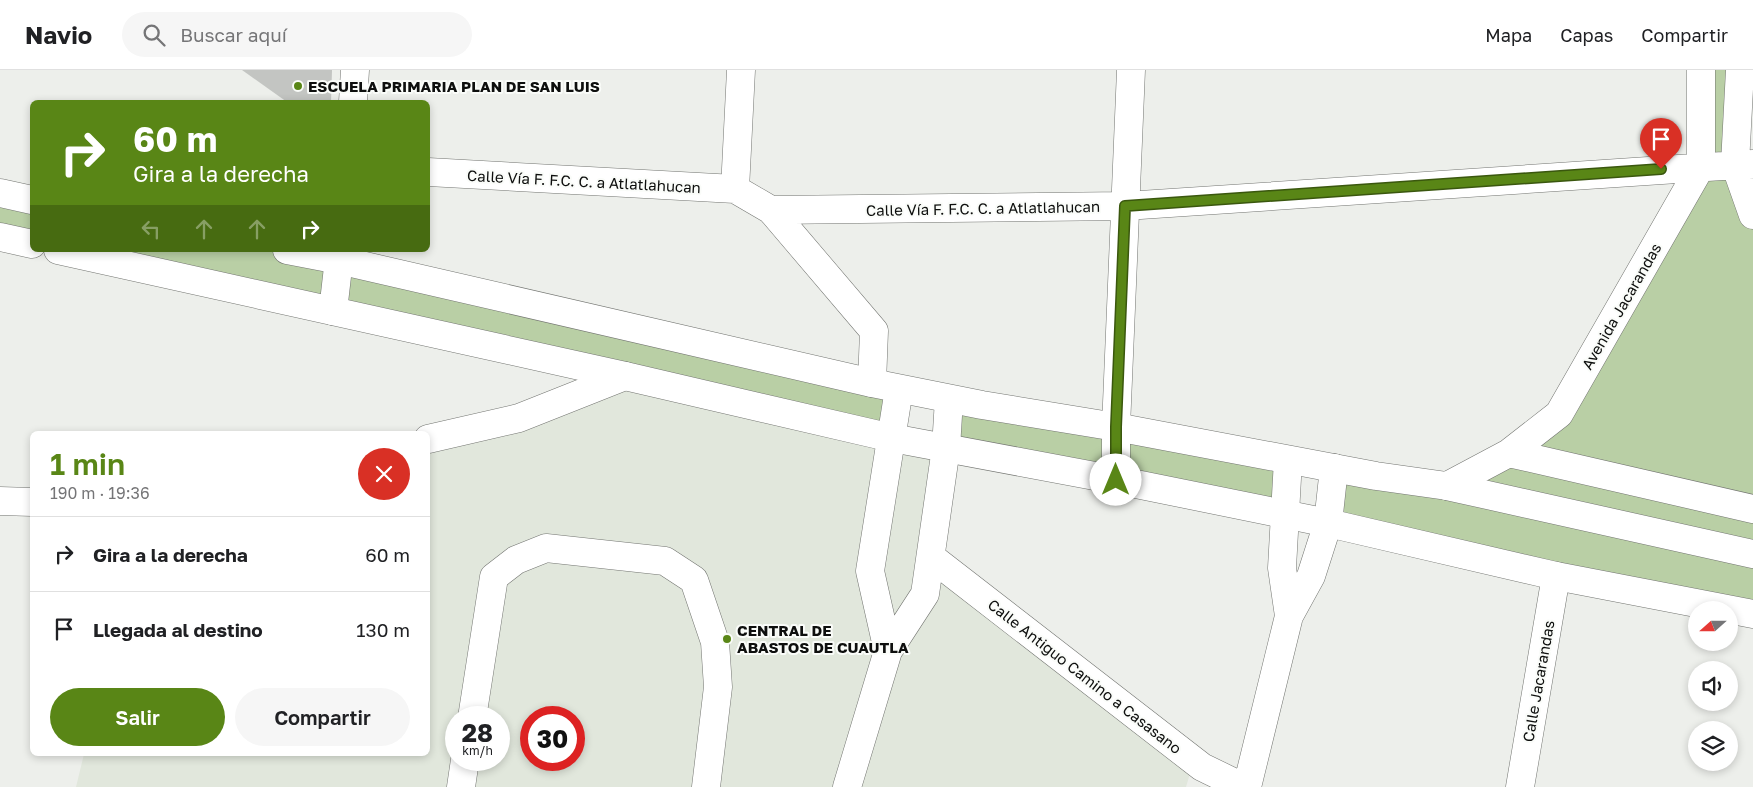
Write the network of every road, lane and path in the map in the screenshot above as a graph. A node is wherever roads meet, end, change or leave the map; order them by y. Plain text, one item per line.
1 (355, 70) edge
2 (741, 70) edge
3 (1131, 70) edge
4 (1701, 70) edge
5 (1740, 70) edge
6 (353, 100) edge
7 (1744, 164) edge
8 (1701, 166) junction
9 (430, 172) edge
10 (735, 189) junction
11 (0, 193) edge
12 (30, 200) edge
13 (1125, 206) junction
14 (771, 210) junction
15 (1753, 215) edge
16 (0, 237) edge
17 (30, 244) edge
18 (67, 252) edge
19 (308, 252) edge
20 (339, 255) edge
21 (333, 311) junction
22 (625, 376) junction
23 (872, 383) junction
24 (899, 389) junction
25 (949, 399) junction
26 (1116, 427) junction
27 (892, 438) junction
28 (430, 439) edge
29 (946, 448) junction
30 (1509, 453) junction
31 (1288, 460) junction
32 (1334, 468) junction
33 (1116, 480) junction
34 (1448, 486) junction
35 (0, 501) edge
36 (30, 502) edge
37 (1753, 510) edge
38 (1284, 514) junction
39 (1328, 523) junction
40 (1753, 554) edge
41 (931, 557) junction
42 (1556, 576) junction
43 (1753, 614) edge
44 (1289, 616) junction
45 (888, 651) junction
46 (474, 706) edge
47 (463, 771) edge
48 (1199, 777) edge
49 (461, 787) edge
50 (706, 787) edge
51 (847, 787) edge
52 (1243, 787) edge
53 (1247, 787) edge
54 (1520, 787) edge

1 - 6 street
2 - 10 street
3 - 13 street
4 - 8 street, Avenida Jacarandas
5 - 7 street
7 - 8 street, Calle Vía F. F.C. C. a Atlatlahucan
7 - 15 street
8 - 13 street, Calle Vía F. F.C. C. a Atlatlahucan
8 - 30 street, Avenida Jacarandas
9 - 10 street, Calle Vía F. F.C. C. a Atlatlahucan
10 - 14 street, Calle Vía F. F.C. C. a Atlatlahucan
11 - 12 street
13 - 14 street, Calle Vía F. F.C. C. a Atlatlahucan
13 - 26 street
14 - 23 street
16 - 17 street
18 - 21 street
19 - 20 street
20 - 21 street
20 - 23 street
21 - 22 street
22 - 27 street
22 - 28 street
23 - 24 street
24 - 25 street
24 - 27 street
25 - 26 street
25 - 29 street
26 - 31 street
26 - 33 street
27 - 29 street
27 - 45 street
29 - 33 street
29 - 41 street
30 - 34 street, Avenida Jacarandas
30 - 37 street
31 - 32 street
31 - 38 street
32 - 34 street
32 - 39 street
33 - 38 street
34 - 40 street
35 - 36 street
38 - 39 street
38 - 44 street
39 - 42 street
39 - 44 street
41 - 45 street
41 - 48 street, Calle Antiguo Camino a Casasano
42 - 43 street
42 - 54 street, Calle Jacarandas
44 - 53 street
45 - 51 street
46 - 50 street
47 - 49 street
48 - 52 street, Calle Antiguo Camino a Casasano

